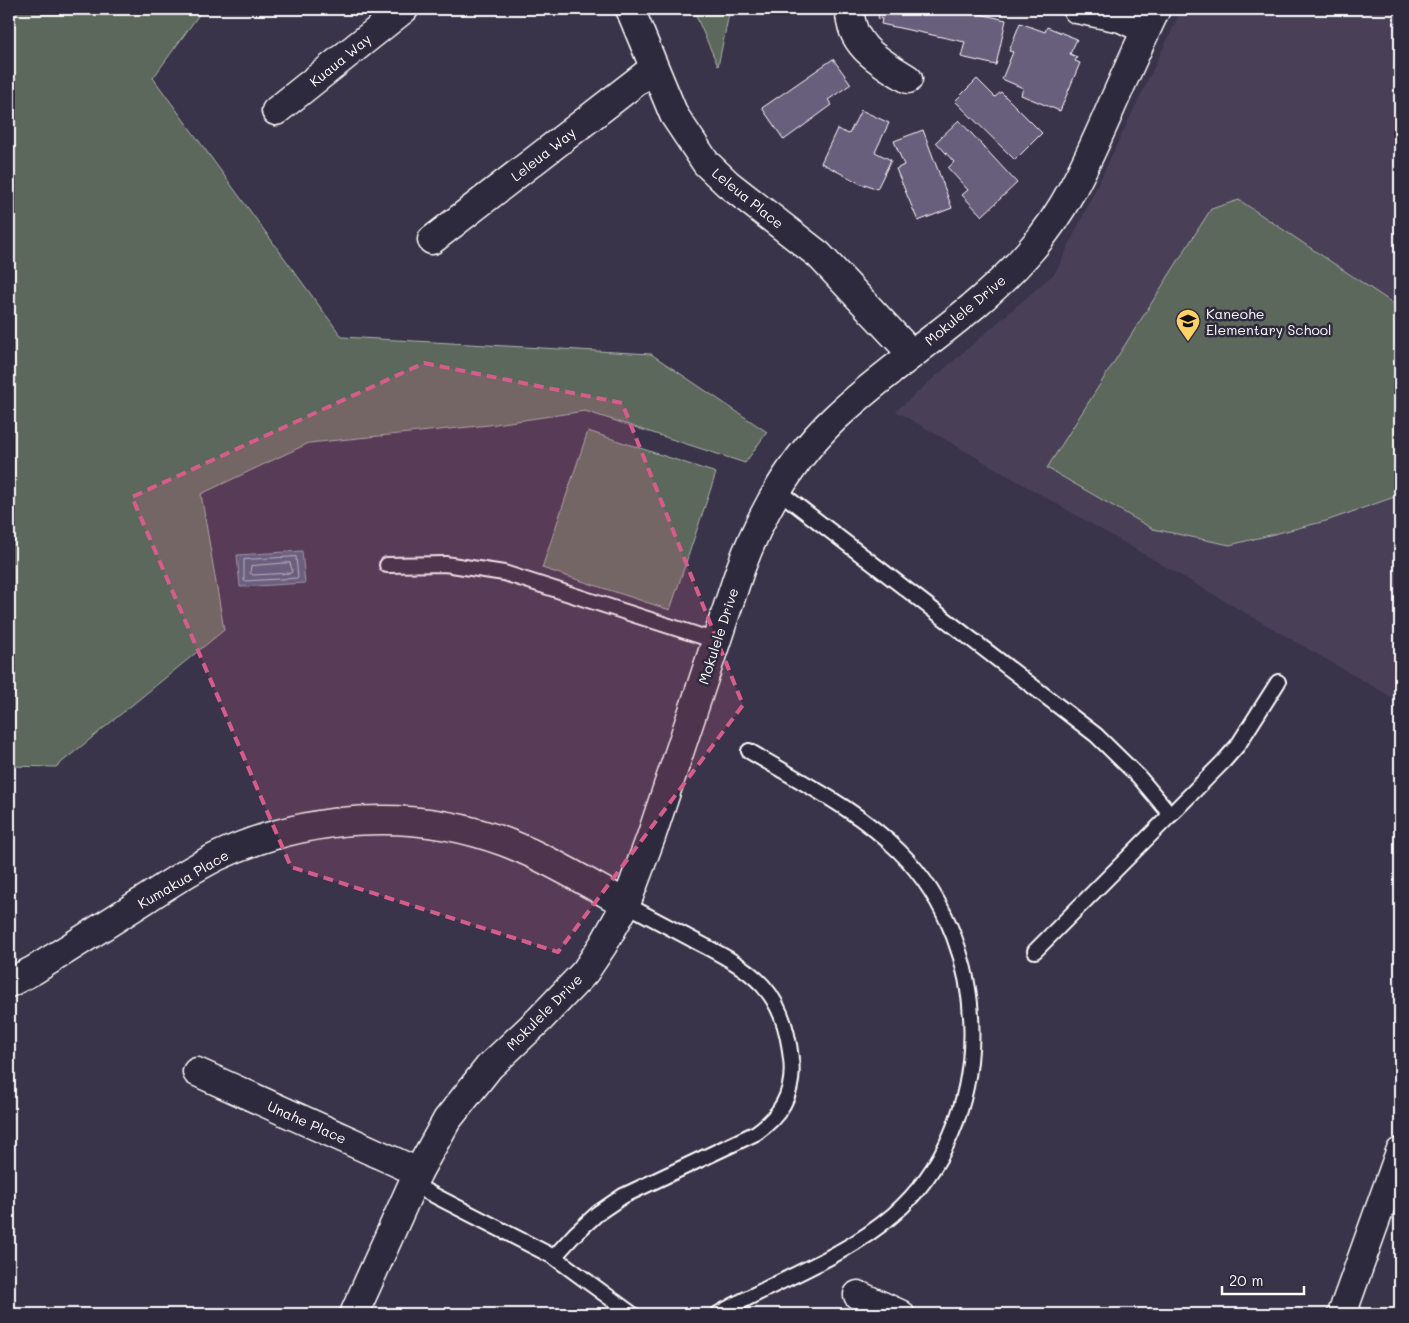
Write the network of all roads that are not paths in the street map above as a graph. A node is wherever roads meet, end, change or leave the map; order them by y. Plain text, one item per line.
1 (404, 9) edge
2 (630, 9) edge
3 (850, 9) edge
4 (1077, 9) edge
5 (1151, 20) edge
6 (654, 68) junction
7 (908, 79) dead end
8 (276, 111) dead end
9 (432, 240) dead end
10 (912, 354) junction
11 (777, 490) junction
12 (387, 565) dead end
13 (716, 641) junction
14 (1278, 682) dead end
15 (749, 751) dead end
16 (1171, 815) junction
17 (626, 904) junction
18 (1035, 951) dead end
19 (9, 983) edge
20 (196, 1072) dead end
21 (1400, 1152) edge
22 (415, 1178) junction
23 (554, 1257) junction
24 (858, 1295) dead end
25 (354, 1314) edge
26 (632, 1314) edge
27 (718, 1314) edge
28 (900, 1314) edge
29 (1342, 1314) edge

1 - 8 street, Kuaua Way
2 - 6 street, Leleua Place
3 - 7 street
4 - 5 street
5 - 10 street, Mokulele Drive
6 - 9 street, Leleua Way
6 - 10 street, Leleua Place
10 - 11 street, Mokulele Drive
11 - 13 street, Mokulele Drive
11 - 16 lane
12 - 13 lane
13 - 17 street, Mokulele Drive
14 - 16 lane
15 - 27 lane
16 - 18 lane
17 - 19 street, Kumakua Place
17 - 22 street, Mokulele Drive
17 - 23 lane
20 - 22 street, Unahe Place
21 - 29 street
22 - 23 lane
22 - 25 street, Mokulele Drive
23 - 26 lane
24 - 28 street

